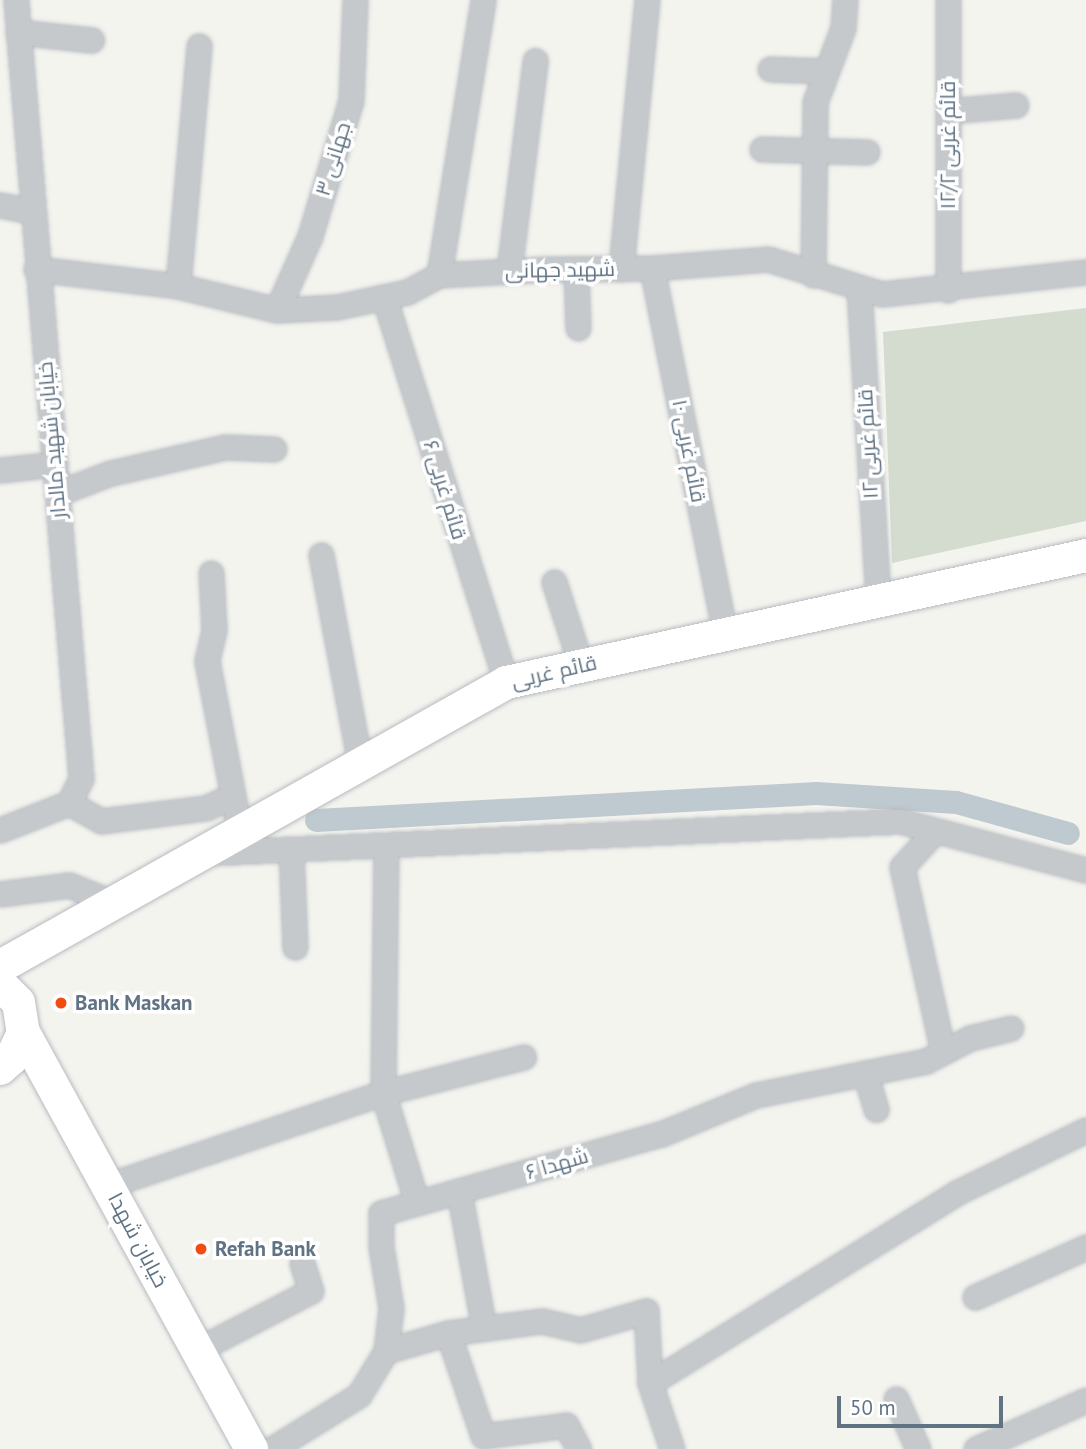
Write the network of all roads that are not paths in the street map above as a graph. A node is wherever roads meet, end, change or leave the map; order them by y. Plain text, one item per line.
1 (16, 0) edge
2 (355, 0) edge
3 (483, 0) edge
4 (647, 0) edge
5 (845, 0) edge
6 (948, 0) edge
7 (18, 32) junction
8 (92, 40) dead end
9 (199, 46) dead end
10 (535, 61) dead end
11 (770, 69) dead end
12 (826, 71) junction
13 (1016, 105) dead end
14 (948, 111) junction
15 (814, 148) junction
16 (762, 149) dead end
17 (867, 152) dead end
18 (0, 205) edge
19 (30, 211) junction
20 (652, 268) junction
21 (36, 269) junction
22 (576, 269) junction
23 (621, 269) junction
24 (509, 271) junction
25 (1086, 272) edge
26 (439, 275) junction
27 (813, 275) junction
28 (178, 286) junction
29 (859, 288) junction
30 (948, 290) junction
31 (384, 297) junction
32 (277, 310) junction
33 (578, 328) dead end
34 (274, 449) dead end
35 (55, 464) junction
36 (0, 470) edge
37 (58, 493) junction
38 (321, 555) dead end
39 (1086, 555) edge
40 (211, 573) dead end
41 (554, 582) dead end
42 (878, 601) junction
43 (726, 634) junction
44 (581, 666) junction
45 (506, 682) junction
46 (360, 764) junction
47 (232, 796) junction
48 (69, 803) junction
49 (0, 830) edge
50 (934, 831) junction
51 (240, 832) junction
52 (386, 845) junction
53 (291, 849) junction
54 (202, 854) junction
55 (1086, 870) edge
56 (0, 894) edge
57 (114, 903) junction
58 (295, 947) dead end
59 (0, 966) edge
60 (0, 984) edge
61 (1011, 1028) dead end
62 (23, 1032) junction
63 (943, 1052) junction
64 (523, 1057) dead end
65 (0, 1068) edge
66 (864, 1073) junction
67 (383, 1093) junction
68 (876, 1109) dead end
69 (1086, 1130) edge
70 (108, 1185) junction
71 (459, 1191) junction
72 (417, 1203) junction
73 (1086, 1247) edge
74 (302, 1263) dead end
75 (975, 1297) dead end
76 (484, 1328) junction
77 (448, 1333) junction
78 (197, 1350) junction
79 (386, 1351) junction
80 (650, 1383) junction
81 (896, 1399) dead end
82 (1086, 1399) edge
83 (251, 1449) edge
84 (272, 1449) edge
85 (579, 1449) edge
86 (672, 1449) edge
87 (918, 1449) edge
88 (976, 1449) edge

1 - 7 street, خیابان شهید مالدار
2 - 32 street, جهانی ۳
3 - 26 street
4 - 23 street
5 - 12 street
6 - 14 street, قائم غربی ۱۲/۲
7 - 8 street
7 - 19 street, خیابان شهید مالدار
9 - 28 street
10 - 24 street
11 - 12 street
12 - 15 street
13 - 14 street
14 - 30 street, قائم غربی ۱۲/۲
15 - 16 street
15 - 17 street
15 - 27 street
18 - 19 street
19 - 21 street, خیابان شهید مالدار
20 - 23 street, شهید جهانی
20 - 27 street, شهید جهانی
20 - 43 street, قائم غربی ۱۰
21 - 28 street, شهید جهانی
21 - 35 street, خیابان شهید مالدار
22 - 23 street, شهید جهانی
22 - 24 street, شهید جهانی
22 - 33 street
24 - 26 street, شهید جهانی
25 - 30 street, شهید جهانی
26 - 31 street, شهید جهانی
27 - 29 street, شهید جهانی
28 - 32 street, شهید جهانی
29 - 30 street, شهید جهانی
29 - 42 street, قائم غربی ۱۲
31 - 32 street, شهید جهانی
31 - 45 street, قائم غربی ۶
34 - 37 street
35 - 36 street
35 - 37 street, خیابان شهید مالدار
37 - 48 street, خیابان شهید مالدار
38 - 46 street
39 - 42 main road, قائم غربی
40 - 47 street
41 - 44 street
42 - 43 main road, قائم غربی
43 - 44 main road, قائم غربی
44 - 45 main road, قائم غربی
45 - 46 main road, قائم غربی
46 - 51 main road, قائم غربی
47 - 48 street
47 - 51 street
48 - 49 street
50 - 52 street
50 - 55 street
50 - 63 street
51 - 54 main road, قائم غربی
52 - 53 street
52 - 67 street
53 - 54 street
53 - 58 street
54 - 57 main road, قائم غربی
56 - 57 street
57 - 59 main road, قائم غربی
60 - 62 main road, خیابان شهدا
61 - 63 street, شهدا ۶
62 - 65 main road
62 - 70 main road, خیابان شهدا
63 - 66 street, شهدا ۶
64 - 67 street
66 - 68 street
66 - 71 street, شهدا ۶
67 - 70 street
67 - 72 street
69 - 80 street
70 - 78 main road, خیابان شهدا
71 - 72 street, شهدا ۶
71 - 76 street
72 - 79 street, شهدا ۶
73 - 75 street
74 - 78 street
76 - 77 street
76 - 80 street
77 - 79 street
77 - 85 street
78 - 83 main road, خیابان شهدا
79 - 84 street, شهدا ۶
80 - 86 street
81 - 87 street
82 - 88 street

